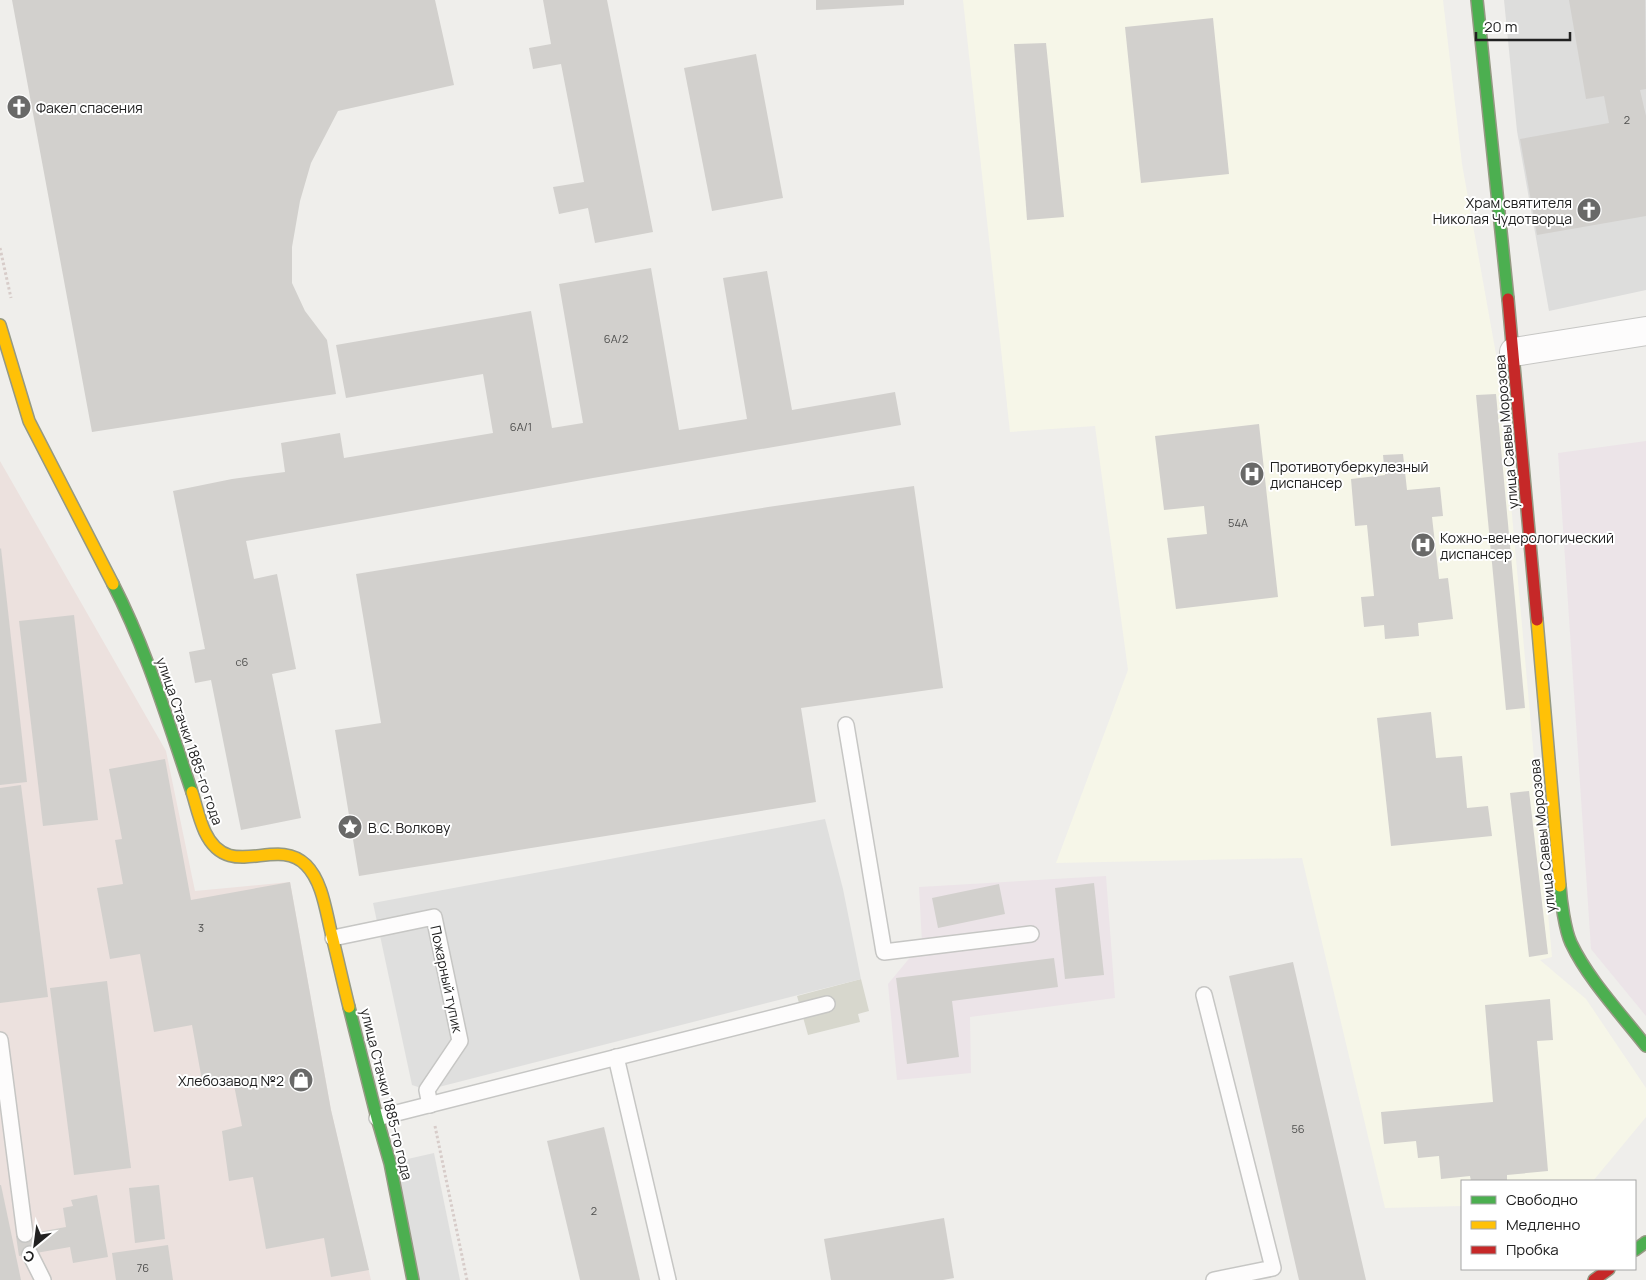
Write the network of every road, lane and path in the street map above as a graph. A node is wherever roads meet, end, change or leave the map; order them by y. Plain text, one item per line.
1 (1477, 0) edge
2 (0, 325) edge
3 (1646, 331) edge
4 (1514, 352) junction
5 (846, 725) dead end
6 (1031, 934) dead end
7 (333, 938) junction
8 (1204, 995) dead end
9 (827, 1004) dead end
10 (0, 1040) edge
11 (1646, 1046) edge
12 (616, 1057) junction
13 (430, 1104) junction
14 (377, 1118) junction
15 (26, 1234) dead end
16 (30, 1254) dead end
17 (1609, 1270) edge
18 (43, 1280) edge
19 (413, 1280) edge
20 (467, 1280) edge
21 (668, 1280) edge
22 (1214, 1280) edge
23 (1594, 1280) edge

1 - 4 street, улица Саввы Морозова
2 - 7 street, улица Стачки 1885-го года
3 - 4 street
4 - 11 street, улица Саввы Морозова
5 - 6 lane
7 - 13 lane, Пожарный тупик
7 - 14 street, улица Стачки 1885-го года
8 - 22 lane
9 - 12 lane
10 - 15 lane
12 - 13 lane
12 - 21 lane
13 - 14 lane
13 - 20 path
14 - 19 street, улица Стачки 1885-го года
16 - 18 lane
17 - 23 street

